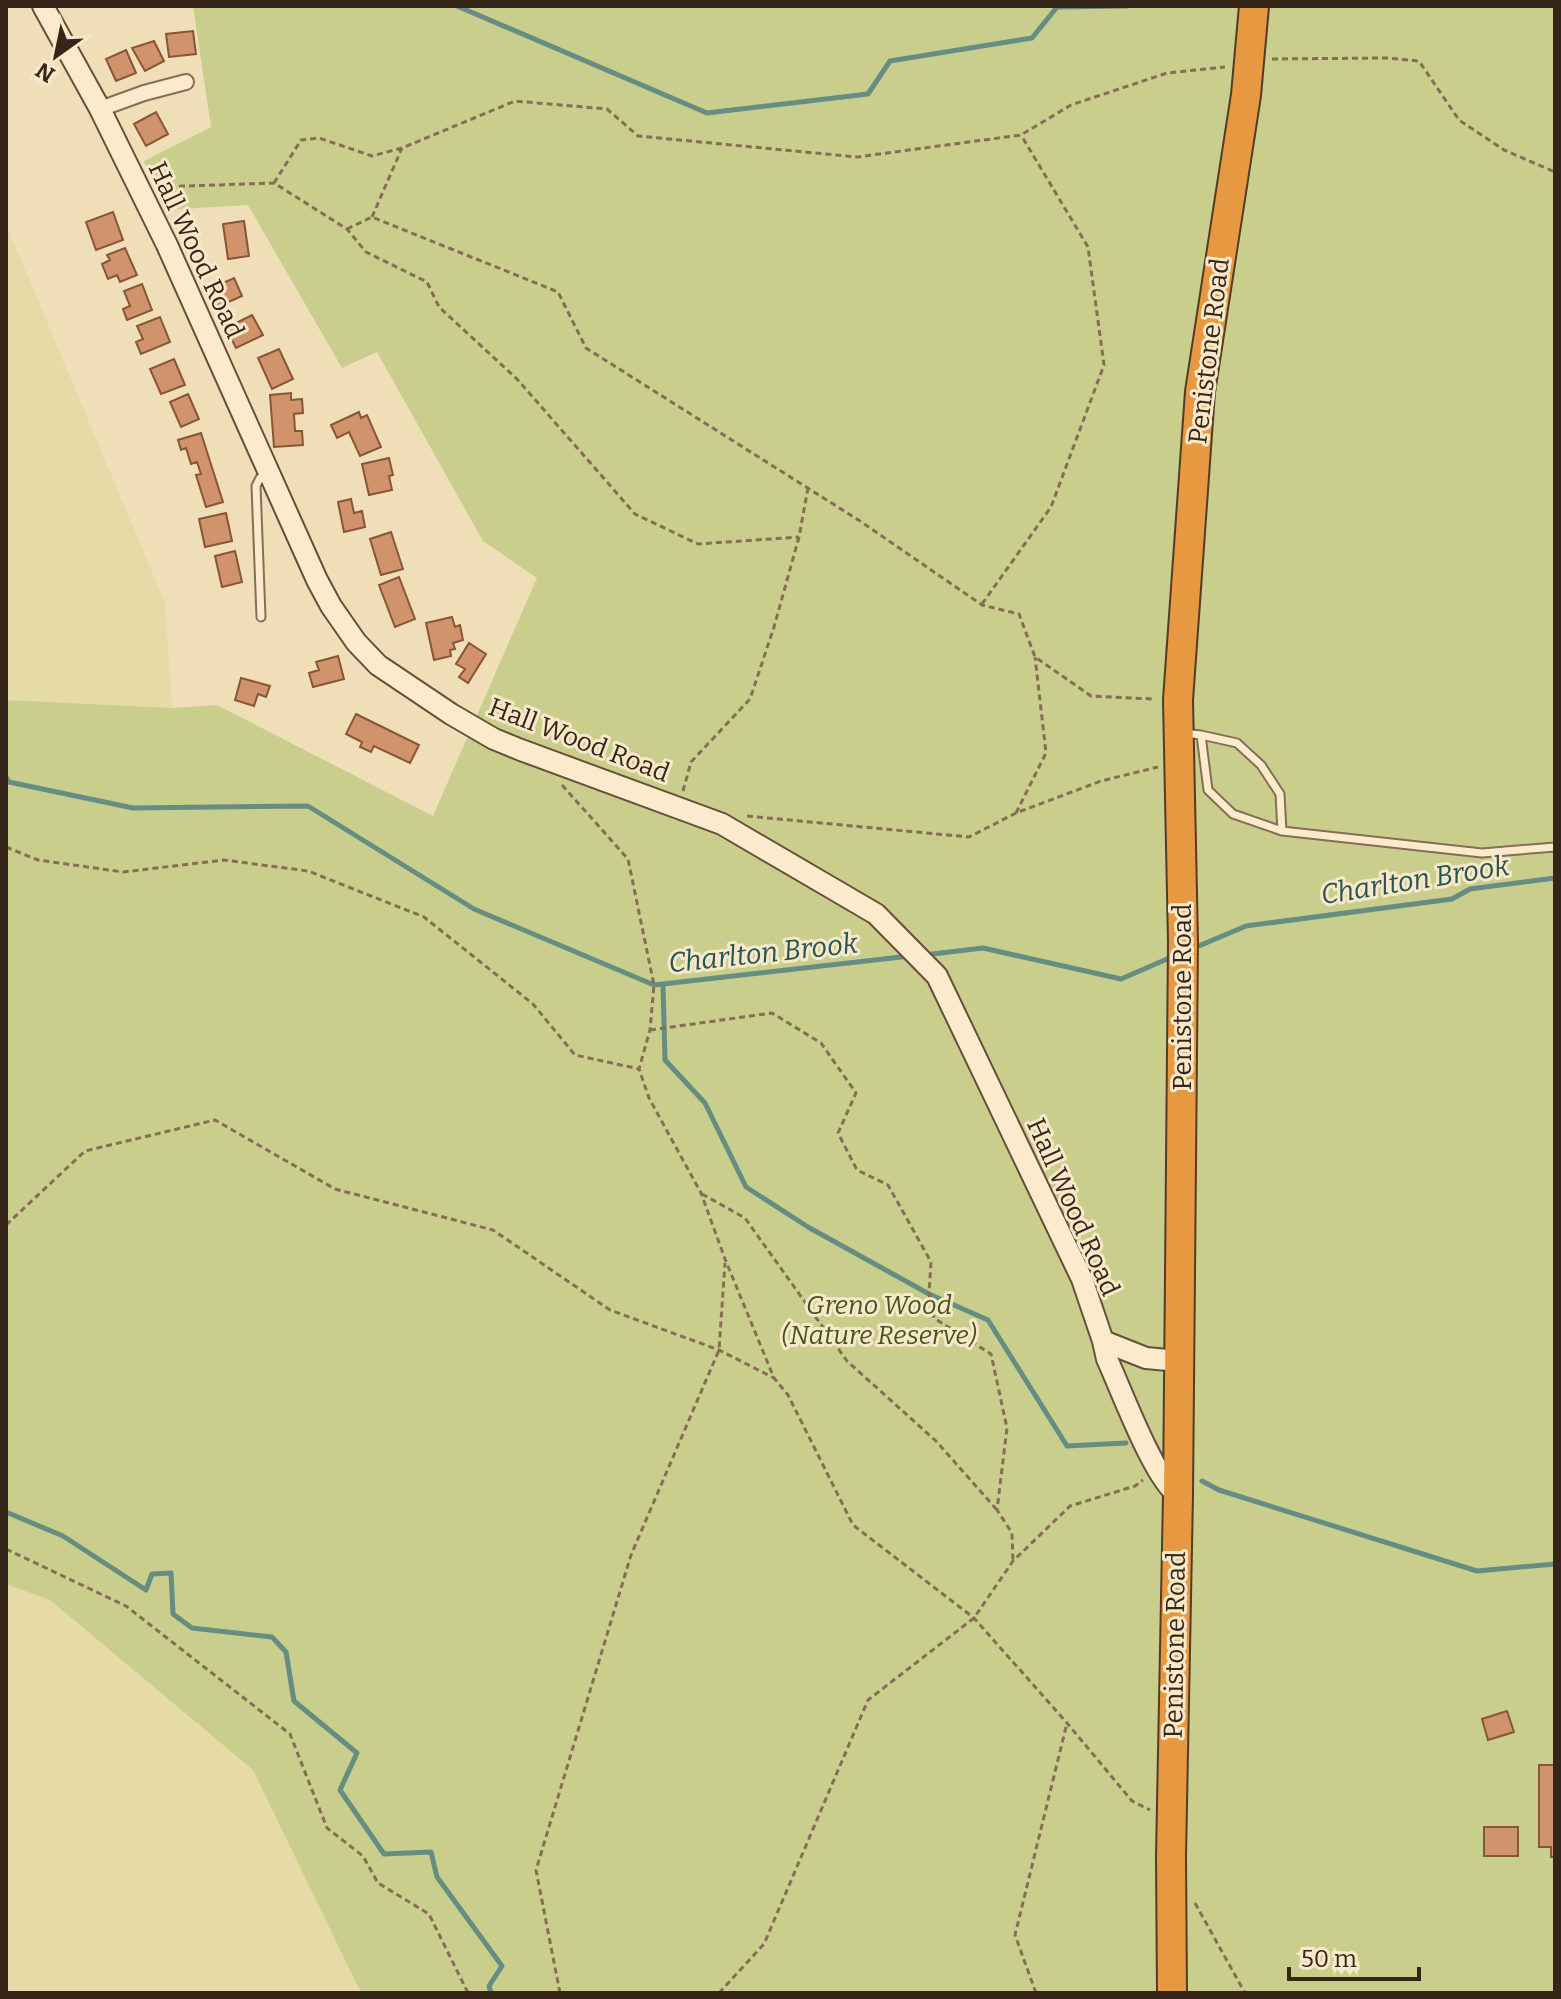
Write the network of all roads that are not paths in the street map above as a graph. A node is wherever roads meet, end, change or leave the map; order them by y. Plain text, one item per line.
1 (43, 6) edge
2 (1254, 6) edge
3 (186, 82) dead end
4 (100, 109) junction
5 (268, 471) junction
6 (261, 617) dead end
7 (1191, 734) junction
8 (1282, 831) junction
9 (1555, 847) edge
10 (1103, 1341) junction
11 (1179, 1361) junction
12 (1178, 1495) junction
13 (1172, 1993) edge

1 - 4 main road, Hall Wood Road
2 - 7 highway, Penistone Road
3 - 4 street
4 - 5 main road, Hall Wood Road
5 - 6 lane
5 - 10 main road, Hall Wood Road
7 - 8 lane
7 - 8 lane
7 - 11 highway, Penistone Road
8 - 9 lane
10 - 11 main road
10 - 12 main road, Hall Wood Road
11 - 12 highway, Penistone Road
12 - 13 highway, Penistone Road

